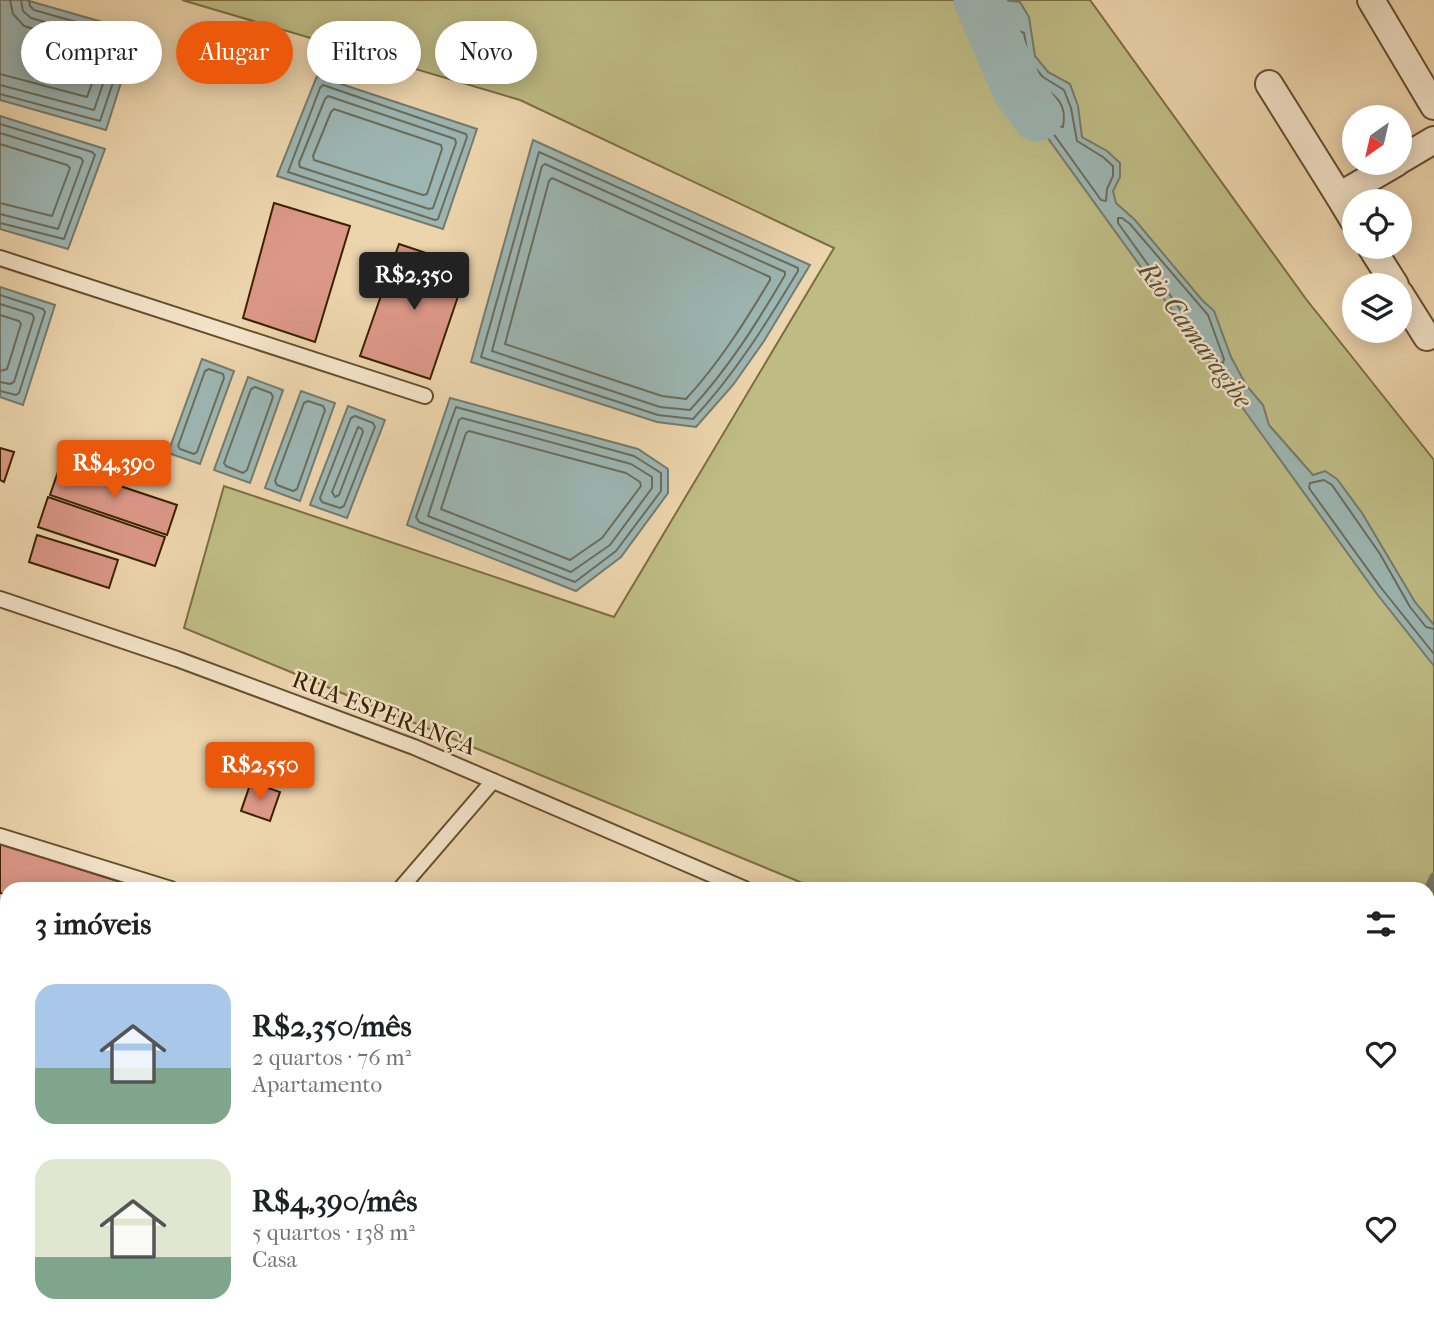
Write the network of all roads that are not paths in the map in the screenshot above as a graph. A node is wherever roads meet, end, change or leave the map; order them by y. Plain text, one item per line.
1 (1371, 0) edge
2 (1269, 84) dead end
3 (1434, 106) edge
4 (1434, 140) edge
5 (1412, 153) edge
6 (1375, 175) edge
7 (1339, 196) junction
8 (1342, 201) edge
9 (0, 258) edge
10 (1412, 311) edge
11 (1432, 339) edge
12 (425, 396) dead end
13 (0, 599) edge
14 (493, 780) junction
15 (0, 836) edge
16 (148, 882) edge
17 (406, 882) edge
18 (729, 882) edge

1 - 3 street
2 - 7 street
4 - 5 street
6 - 7 street
7 - 8 street
9 - 12 lane
10 - 11 street
13 - 14 lane, RUA ESPERANÇA
14 - 17 lane
14 - 18 lane, RUA ESPERANÇA
15 - 16 lane

